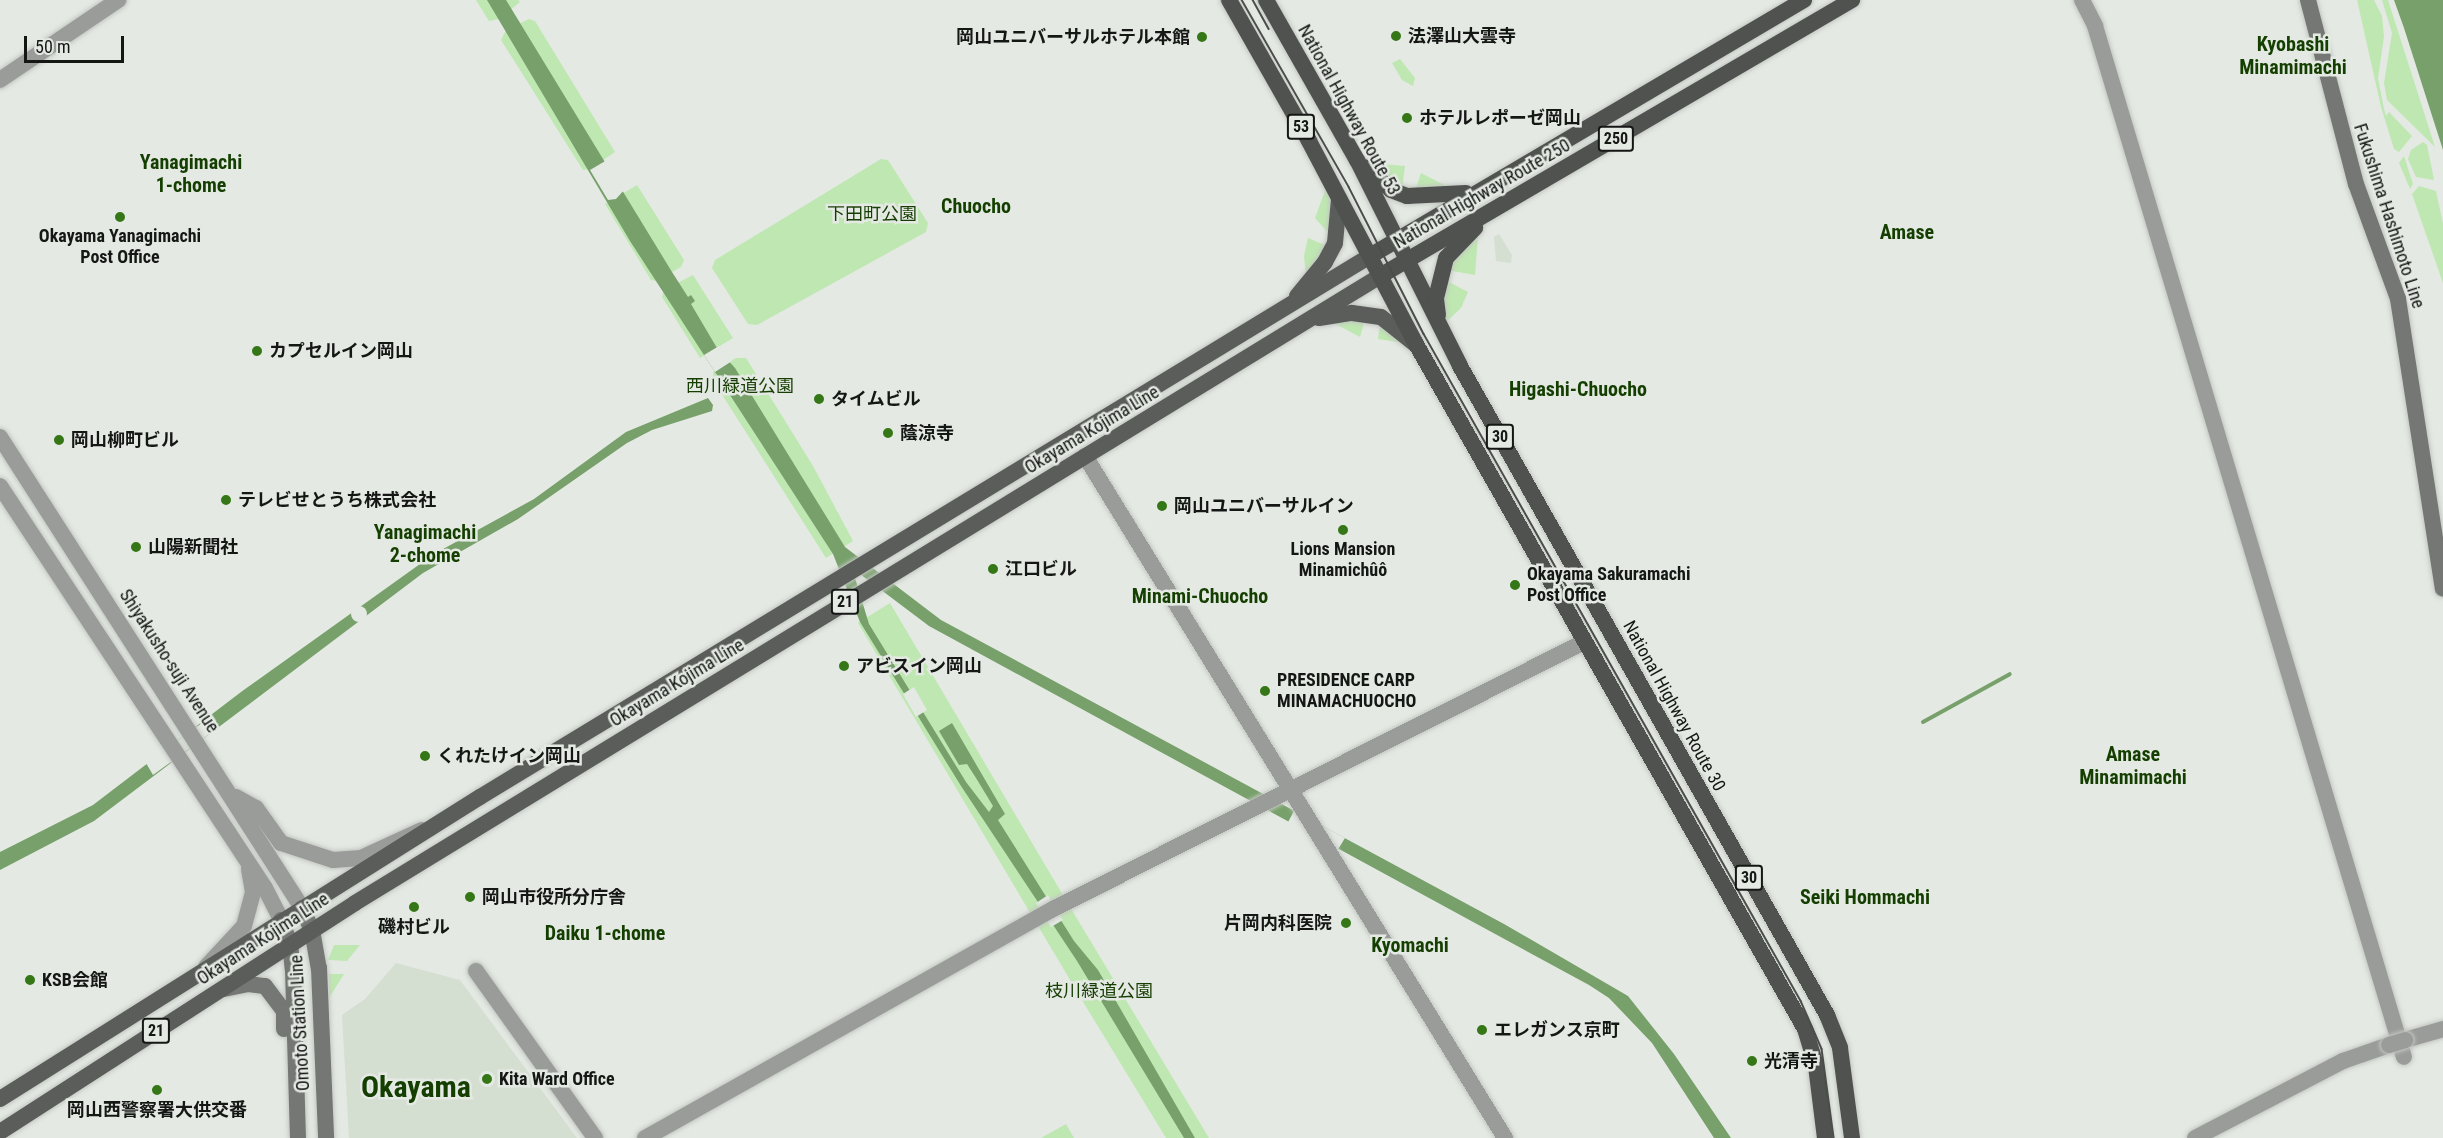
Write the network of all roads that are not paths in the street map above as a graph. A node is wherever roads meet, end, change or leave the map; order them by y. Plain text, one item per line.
1 (118, 0) edge
2 (1229, 0) edge
3 (1266, 0) edge
4 (1804, 0) edge
5 (1852, 0) edge
6 (2082, 0) edge
7 (2308, 0) edge
8 (0, 80) edge
9 (1357, 160) junction
10 (1477, 191) junction
11 (1339, 199) junction
12 (1503, 204) junction
13 (1397, 240) junction
14 (1370, 256) junction
15 (1407, 260) junction
16 (1380, 276) junction
17 (1289, 306) junction
18 (1438, 323) junction
19 (1300, 324) junction
20 (1416, 344) junction
21 (0, 437) edge
22 (1085, 456) junction
23 (0, 486) edge
24 (2443, 589) edge
25 (1584, 642) junction
26 (1290, 789) junction
27 (232, 796) junction
28 (432, 827) junction
29 (247, 862) junction
30 (302, 908) junction
31 (281, 920) junction
32 (312, 930) junction
33 (290, 944) junction
34 (205, 968) junction
35 (476, 971) dead end
36 (219, 990) junction
37 (2443, 1029) edge
38 (2399, 1047) junction
39 (295, 1079) junction
40 (0, 1099) edge
41 (0, 1132) edge
42 (298, 1138) edge
43 (326, 1138) edge
44 (595, 1138) edge
45 (645, 1138) edge
46 (1504, 1138) edge
47 (1825, 1138) edge
48 (1852, 1138) edge
49 (2195, 1138) edge

1 - 8 street
2 - 11 highway, 53
3 - 9 highway, National Highway Route 53 / 53
4 - 10 highway, National Highway Route 250 / 250
5 - 12 highway, National Highway Route 250 / 250
6 - 38 street
7 - 24 main road, Fukushima Hashimoto Line
9 - 10 highway
9 - 13 highway, National Highway Route 53 / 53
10 - 13 highway, National Highway Route 250 / 250
11 - 14 highway, 53
11 - 17 main road
12 - 15 highway, National Highway Route 250 / 250
12 - 18 highway
13 - 14 highway, National Highway Route 250 / 250
13 - 15 highway, National Highway Route 30 / 30
14 - 16 highway, 30
14 - 17 main road, Okayama Kojima Line / 21
15 - 16 highway, National Highway Route 250 / 250
15 - 18 highway, National Highway Route 30 / 30
16 - 19 main road, Okayama Kojima Line / 21
16 - 20 highway, 30
17 - 28 main road, Okayama Kojima Line / 21
18 - 48 highway, National Highway Route 30 / 30
19 - 20 main road
19 - 22 main road, Okayama Kojima Line / 21
20 - 25 highway, 30
21 - 27 street, Shiyakusho-suji Avenue
22 - 26 street
22 - 32 main road, Okayama Kojima Line / 21
23 - 29 street
25 - 26 street
25 - 47 highway, 30
26 - 45 street
26 - 46 street
27 - 28 street
27 - 30 street, Shiyakusho-suji Avenue
28 - 30 main road, Okayama Kojima Line / 21
29 - 31 street
29 - 34 street
30 - 31 main road, Okayama Kojima Line / 21
30 - 32 main road, Omoto Station Line
31 - 33 main road, Omoto Station Line
31 - 34 main road, Okayama Kojima Line / 21
32 - 33 main road, Okayama Kojima Line / 21
32 - 43 main road, Omoto Station Line
33 - 36 main road, Okayama Kojima Line / 21
33 - 39 main road, Omoto Station Line
34 - 40 main road, Okayama Kojima Line / 21
35 - 44 street
36 - 39 main road
36 - 41 main road, Okayama Kojima Line / 21
37 - 38 street
38 - 49 street
39 - 42 main road, Omoto Station Line

